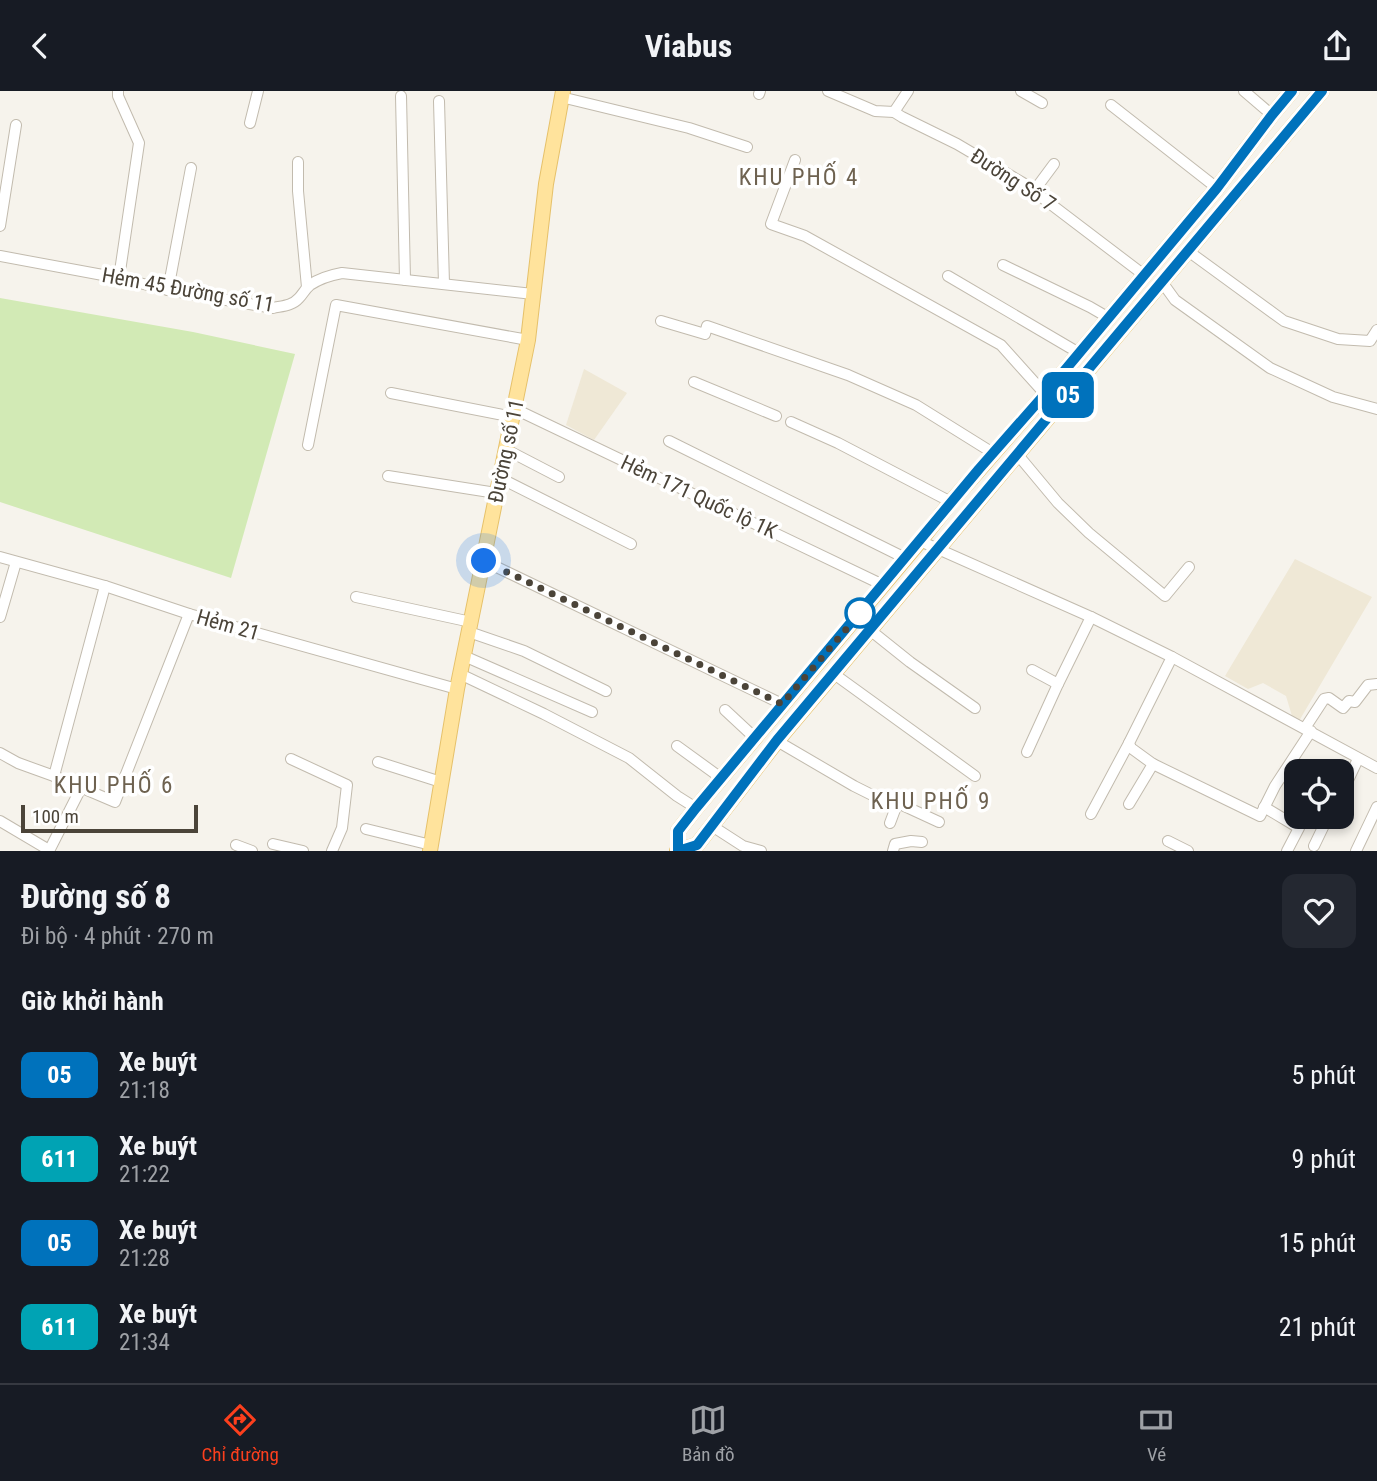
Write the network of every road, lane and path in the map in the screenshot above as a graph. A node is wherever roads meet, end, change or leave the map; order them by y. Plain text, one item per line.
1 (118, 91) edge
2 (258, 91) edge
3 (828, 91) edge
4 (908, 91) edge
5 (1021, 91) edge
6 (1244, 91) edge
7 (1292, 91) edge
8 (1322, 91) edge
9 (562, 94) edge
10 (401, 96) dead end
11 (439, 101) dead end
12 (1042, 103) dead end
13 (1111, 105) dead end
14 (894, 112) junction
15 (1272, 115) junction
16 (250, 123) dead end
17 (16, 125) dead end
18 (747, 147) dead end
19 (795, 160) dead end
20 (298, 162) dead end
21 (1054, 164) dead end
22 (191, 168) dead end
23 (1217, 188) junction
24 (1034, 191) junction
25 (0, 226) edge
26 (1188, 251) junction
27 (0, 256) edge
28 (1003, 265) dead end
29 (1144, 275) junction
30 (948, 276) dead end
31 (119, 278) junction
32 (405, 280) junction
33 (1162, 282) junction
34 (444, 284) junction
35 (307, 287) junction
36 (168, 290) junction
37 (533, 294) junction
38 (1108, 318) junction
39 (661, 321) dead end
40 (1377, 330) edge
41 (528, 339) junction
42 (1079, 353) junction
43 (694, 382) dead end
44 (391, 393) dead end
45 (1045, 394) junction
46 (1377, 409) edge
47 (514, 413) junction
48 (776, 416) dead end
49 (791, 422) dead end
50 (669, 441) dead end
51 (308, 445) dead end
52 (507, 450) junction
53 (993, 453) junction
54 (1018, 455) junction
55 (388, 476) dead end
56 (559, 477) dead end
57 (500, 478) junction
58 (496, 493) junction
59 (951, 502) junction
60 (920, 541) junction
61 (631, 544) dead end
62 (937, 550) junction
63 (0, 557) edge
64 (905, 558) junction
65 (484, 561) junction
66 (16, 562) junction
67 (1189, 567) dead end
68 (884, 585) junction
69 (104, 586) junction
70 (356, 597) dead end
71 (189, 614) junction
72 (0, 617) edge
73 (1091, 617) junction
74 (470, 627) junction
75 (870, 630) junction
76 (464, 656) junction
77 (1172, 657) junction
78 (1032, 670) dead end
79 (834, 674) junction
80 (459, 682) junction
81 (1058, 684) junction
82 (1377, 684) edge
83 (606, 691) dead end
84 (782, 704) junction
85 (975, 708) dead end
86 (725, 710) dead end
87 (592, 712) dead end
88 (1308, 730) junction
89 (754, 737) junction
90 (777, 740) junction
91 (1129, 744) junction
92 (677, 746) dead end
93 (0, 753) edge
94 (1027, 753) dead end
95 (292, 759) dead end
96 (1358, 759) junction
97 (379, 762) dead end
98 (1153, 764) junction
99 (1354, 768) edge
100 (1377, 768) edge
101 (54, 776) junction
102 (975, 776) dead end
103 (721, 778) junction
104 (441, 782) junction
105 (81, 788) junction
106 (1129, 804) dead end
107 (895, 807) junction
108 (1377, 807) edge
109 (696, 808) junction
110 (1262, 811) junction
111 (1091, 814) dead end
112 (0, 821) edge
113 (939, 822) dead end
114 (890, 823) dead end
115 (712, 826) junction
116 (366, 829) dead end
117 (1322, 829) edge
118 (1168, 841) dead end
119 (922, 842) dead end
120 (273, 844) dead end
121 (236, 845) dead end
122 (1314, 846) dead end
123 (430, 848) edge
124 (49, 850) edge
125 (252, 851) edge
126 (303, 851) edge
127 (332, 851) edge
128 (678, 851) edge
129 (761, 851) edge
130 (893, 851) edge
131 (1188, 851) edge
132 (1287, 851) edge
133 (1356, 851) edge

1 - 31 street
2 - 16 street
3 - 14 street, Đường Số 7
4 - 14 street
5 - 12 street
6 - 15 street
7 - 15 main road
8 - 26 main road
9 - 18 street
9 - 37 main road, Đường số 11
10 - 32 street
11 - 34 street
13 - 23 street
14 - 24 street, Đường Số 7
15 - 23 main road
17 - 25 street
19 - 45 street
20 - 35 street
21 - 24 street
22 - 36 street
23 - 29 main road
24 - 29 street, Đường Số 7
26 - 33 main road
26 - 40 street
27 - 31 street, Hẻm 45 Đường số 11
28 - 38 street
29 - 38 main road
30 - 42 street
31 - 36 street, Hẻm 45 Đường số 11
32 - 34 street, Hẻm 45 Đường số 11
32 - 35 street, Hẻm 45 Đường số 11
33 - 46 street
33 - 54 main road
34 - 37 street, Hẻm 45 Đường số 11
35 - 36 street, Hẻm 45 Đường số 11
37 - 41 main road, Đường số 11
38 - 42 main road
39 - 53 street
41 - 47 main road, Đường số 11
41 - 51 street
42 - 45 main road
43 - 48 street
44 - 47 street, Hẻm 171 Quốc lộ 1K
45 - 53 main road
47 - 52 main road, Đường số 11
47 - 68 street, Hẻm 171 Quốc lộ 1K
49 - 59 street
50 - 64 street
52 - 56 street
52 - 57 main road, Đường số 11
53 - 59 main road
54 - 62 main road
54 - 67 street
55 - 58 street
57 - 58 main road, Đường số 11
57 - 61 street
58 - 65 main road, Đường số 11
59 - 60 main road
60 - 62 street
60 - 64 main road
62 - 73 street
62 - 75 main road
63 - 66 street, Hẻm 21
64 - 68 main road
65 - 74 main road, Đường số 11
65 - 84 street
66 - 69 street, Hẻm 21
66 - 72 street
68 - 84 main road
69 - 71 street, Hẻm 21
69 - 101 street
70 - 74 street
71 - 80 street, Hẻm 21
71 - 105 street
73 - 77 street
73 - 81 street
74 - 76 main road, Đường số 11
74 - 83 street
75 - 79 main road
75 - 85 street
76 - 80 main road, Đường số 11
76 - 87 street
77 - 88 street
77 - 91 street
78 - 81 street
79 - 90 main road
79 - 102 street
80 - 104 main road, Đường số 11
80 - 109 street, Hẻm 21
81 - 94 street
82 - 88 street
84 - 89 main road
86 - 89 street
88 - 96 street
88 - 110 street
89 - 103 main road
90 - 107 street
90 - 115 main road
91 - 98 street
91 - 111 street
92 - 103 street
93 - 101 street
95 - 127 street
96 - 99 street
96 - 100 street
97 - 104 street
98 - 106 street
98 - 110 street
101 - 105 street
103 - 109 main road
104 - 123 main road, Đường số 11
105 - 124 street
107 - 113 street
107 - 114 street
108 - 133 street
109 - 128 main road
110 - 132 street
112 - 124 street
115 - 128 main road
115 - 129 street
116 - 123 street
117 - 122 street
118 - 131 street
119 - 130 street
120 - 126 street
121 - 125 street

